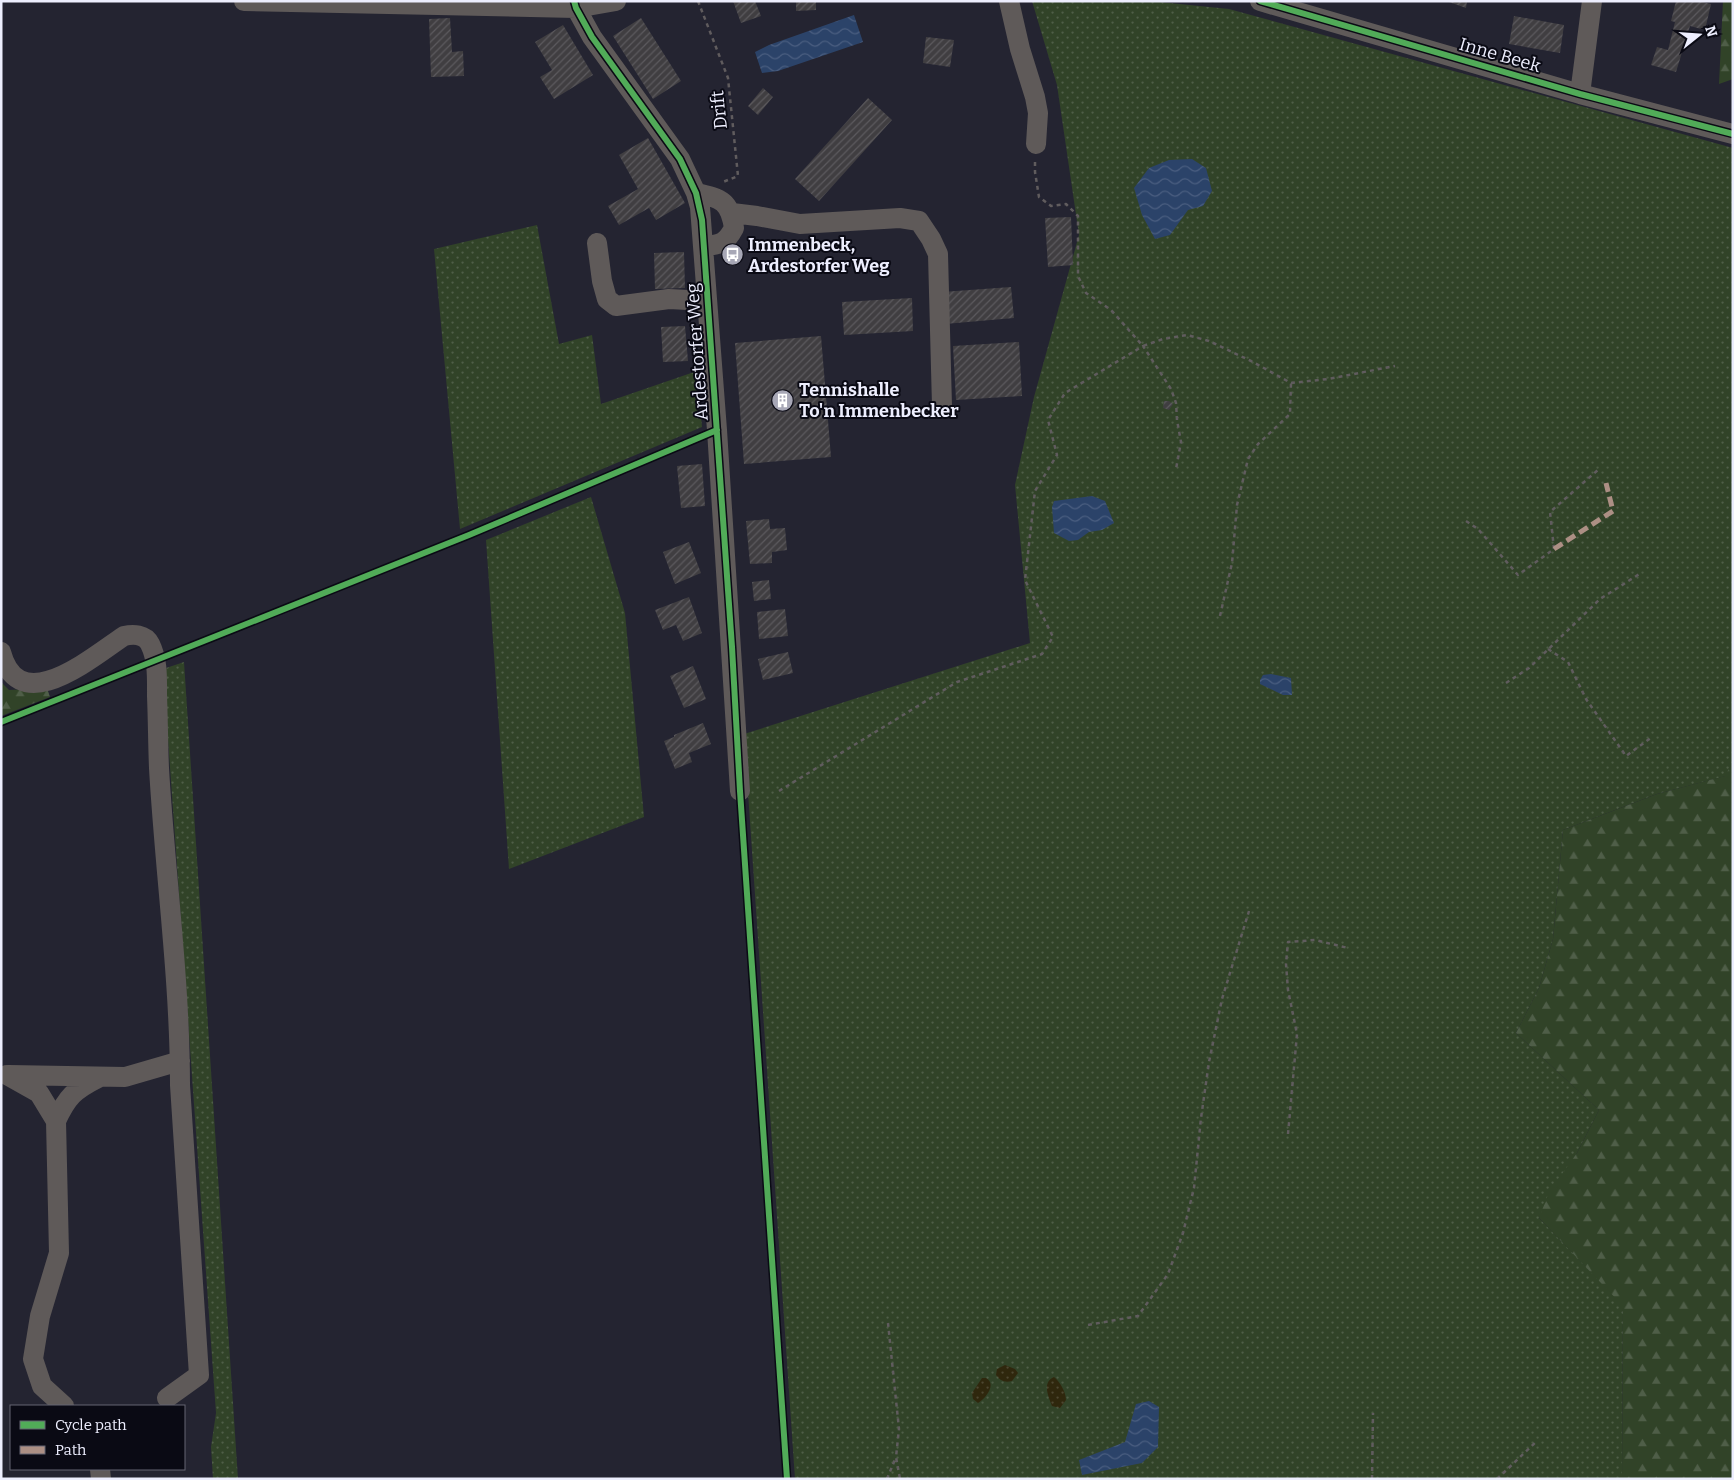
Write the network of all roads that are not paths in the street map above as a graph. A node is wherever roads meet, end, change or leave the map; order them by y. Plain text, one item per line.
1 (244, 1) edge
2 (616, 1) edge
3 (1009, 1) edge
4 (1260, 1) edge
5 (1592, 1) edge
6 (575, 5) edge
7 (1580, 94) junction
8 (1733, 134) edge
9 (1036, 150) road end
10 (696, 193) junction
11 (732, 213) junction
12 (597, 243) dead end
13 (704, 246) junction
14 (707, 301) junction
15 (942, 406) dead end
16 (1, 652) edge
17 (740, 791) dead end
18 (180, 1061) junction
19 (4, 1075) edge
20 (100, 1078) junction
21 (56, 1121) junction
22 (168, 1398) dead end
23 (63, 1405) edge

1 - 6 street
2 - 6 street
3 - 9 street
4 - 7 street, Inne Beek
5 - 7 street
6 - 10 street, Ardestorfer Weg
7 - 8 street, Inne Beek
10 - 11 street
10 - 13 street, Ardestorfer Weg
11 - 13 street
11 - 15 street
12 - 14 street
13 - 14 street, Ardestorfer Weg
14 - 17 street, Ardestorfer Weg
16 - 18 street
18 - 20 street
18 - 22 street
19 - 20 street
19 - 21 street
20 - 21 street
21 - 23 street

